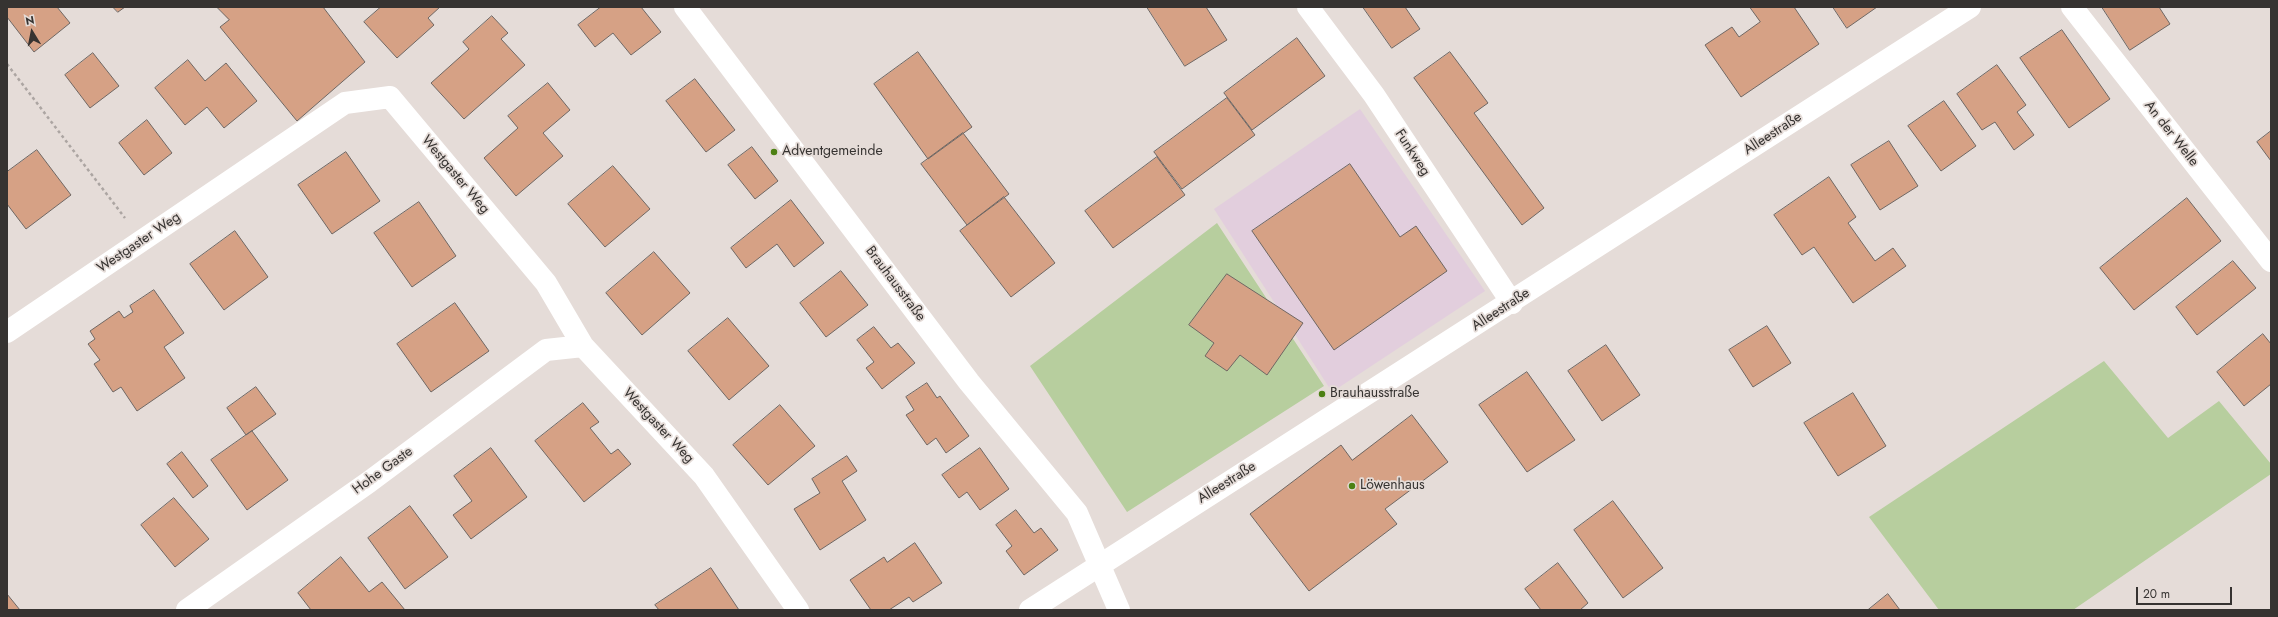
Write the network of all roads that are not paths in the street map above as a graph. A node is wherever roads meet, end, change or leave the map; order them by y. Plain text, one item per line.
1 (685, 7) edge
2 (1308, 7) edge
3 (1970, 7) edge
4 (2072, 7) edge
5 (2271, 261) edge
6 (1512, 303) junction
7 (7, 332) edge
8 (583, 346) junction
9 (1099, 564) junction
10 (187, 610) edge
11 (798, 610) edge
12 (1030, 610) edge
13 (1119, 610) edge

1 - 9 street, Brauhausstraße
2 - 6 street, Funkweg
3 - 6 street, Alleestraße
4 - 5 street, An der Welle
6 - 9 street, Alleestraße
7 - 8 street, Westgaster Weg
8 - 10 street, Hohe Gaste
8 - 11 street, Westgaster Weg
9 - 12 street, Alleestraße
9 - 13 street, Brauhausstraße

